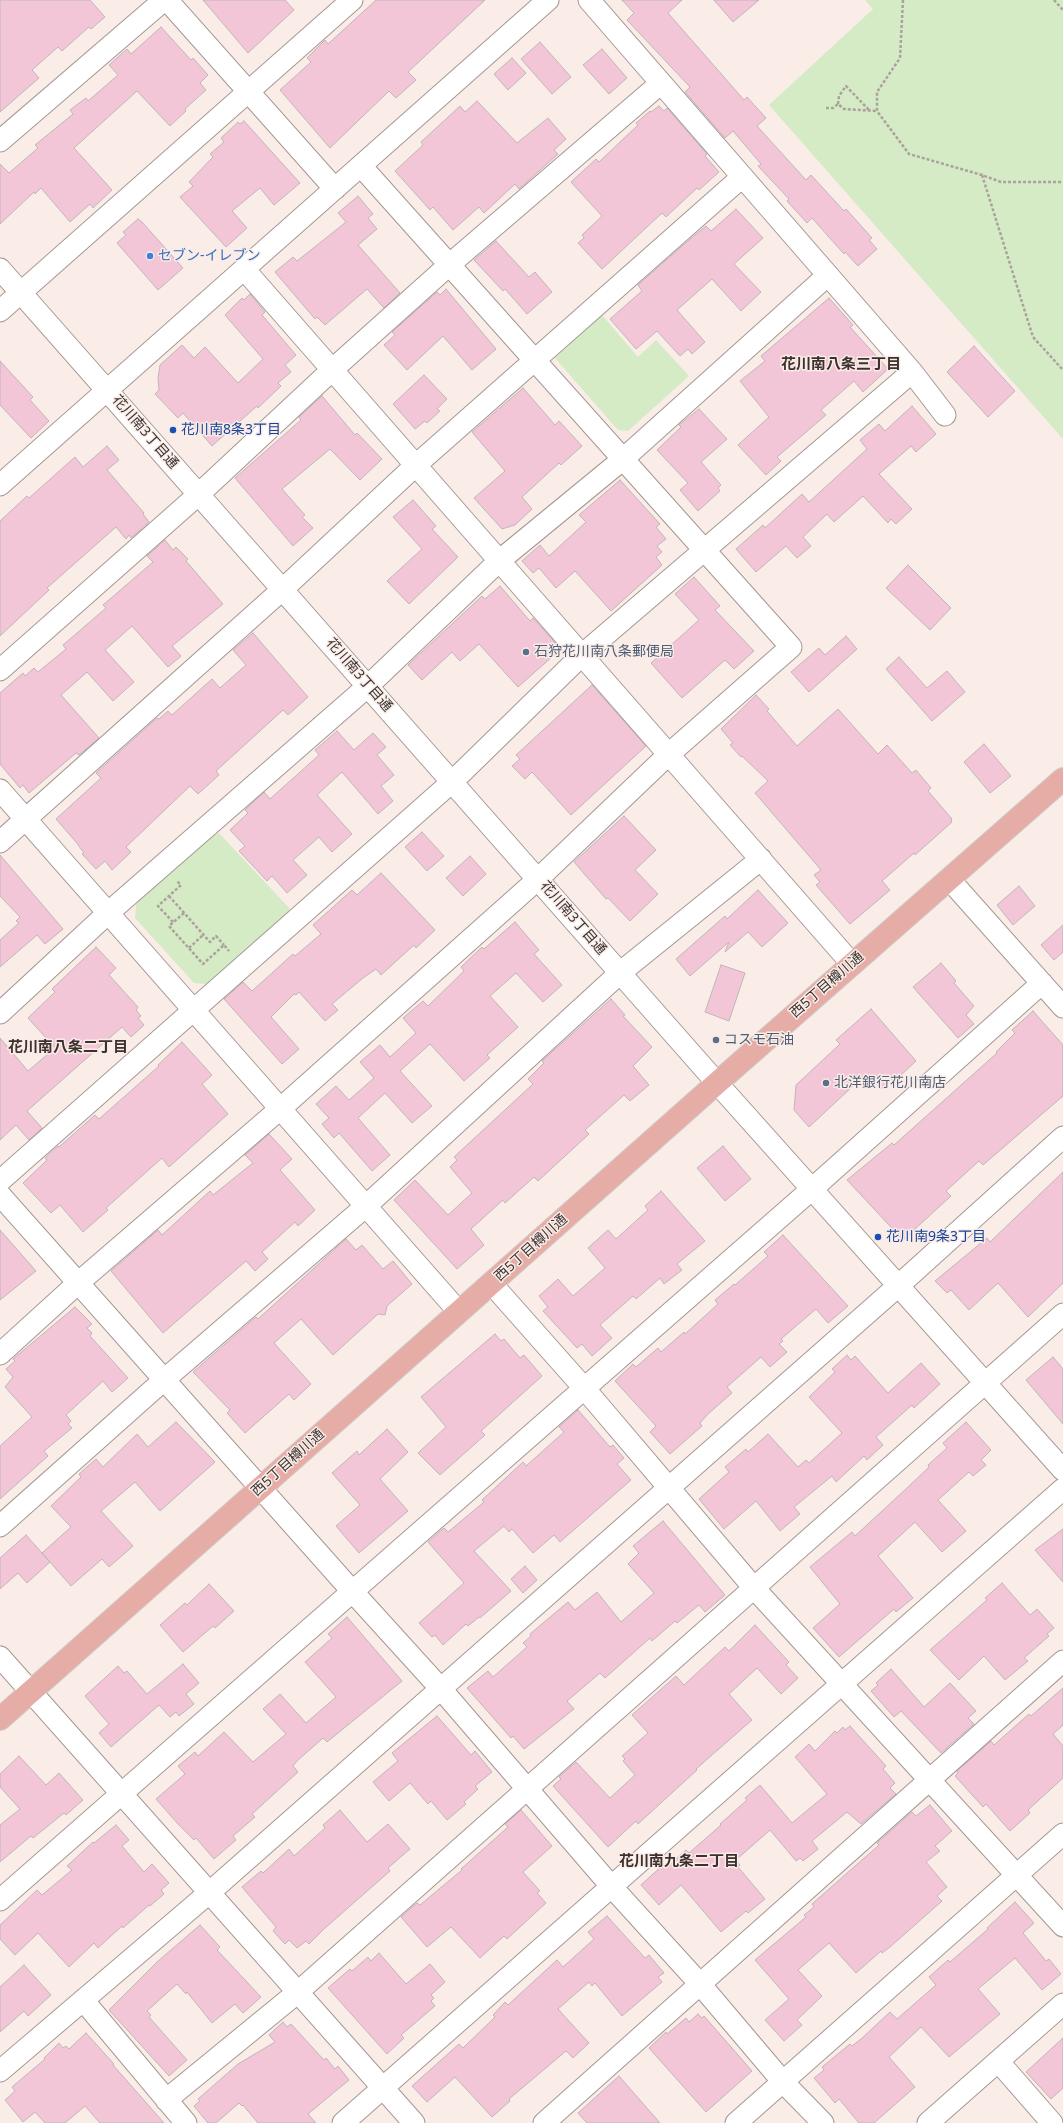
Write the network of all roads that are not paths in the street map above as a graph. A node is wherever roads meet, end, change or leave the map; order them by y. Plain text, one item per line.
1 (164, 0) edge
2 (168, 0) edge
3 (352, 0) edge
4 (548, 0) edge
5 (589, 0) edge
6 (661, 83) junction
7 (249, 92) junction
8 (0, 140) edge
9 (361, 166) junction
10 (742, 177) junction
11 (335, 189) junction
12 (449, 265) junction
13 (0, 269) edge
14 (244, 269) junction
15 (828, 275) junction
16 (21, 293) junction
17 (0, 311) edge
18 (533, 360) junction
19 (332, 370) junction
20 (912, 372) junction
21 (107, 390) junction
22 (945, 415) dead end
23 (622, 460) junction
24 (416, 465) junction
25 (0, 485) edge
26 (199, 494) junction
27 (704, 551) junction
28 (499, 561) junction
29 (282, 589) junction
30 (582, 655) junction
31 (0, 670) edge
32 (368, 686) junction
33 (669, 754) junction
34 (1063, 779) edge
35 (453, 781) junction
36 (0, 790) edge
37 (26, 819) junction
38 (0, 842) edge
39 (761, 859) junction
40 (538, 879) junction
41 (949, 879) junction
42 (108, 913) junction
43 (852, 964) junction
44 (621, 972) junction
45 (1042, 983) junction
46 (1063, 1007) edge
47 (194, 1010) junction
48 (0, 1013) edge
49 (716, 1083) junction
50 (280, 1109) junction
51 (1063, 1137) edge
52 (0, 1181) edge
53 (812, 1189) junction
54 (0, 1195) edge
55 (366, 1206) junction
56 (491, 1282) junction
57 (78, 1283) junction
58 (898, 1286) junction
59 (459, 1312) junction
60 (1063, 1314) edge
61 (0, 1354) edge
62 (165, 1380) junction
63 (985, 1383) junction
64 (584, 1388) junction
65 (1063, 1470) edge
66 (261, 1487) junction
67 (668, 1489) junction
68 (1063, 1489) edge
69 (0, 1526) edge
70 (754, 1588) junction
71 (352, 1591) junction
72 (0, 1657) edge
73 (1063, 1661) edge
74 (842, 1683) junction
75 (441, 1689) junction
76 (31, 1691) junction
77 (0, 1719) edge
78 (929, 1780) junction
79 (527, 1789) junction
80 (122, 1793) junction
81 (1063, 1834) edge
82 (1016, 1876) junction
83 (611, 1886) junction
84 (210, 1892) junction
85 (0, 1900) edge
86 (1063, 1926) edge
87 (700, 1984) junction
88 (298, 1992) junction
89 (83, 2000) junction
90 (1063, 2004) edge
91 (998, 2061) junction
92 (0, 2071) edge
93 (783, 2082) junction
94 (382, 2087) junction
95 (166, 2100) junction
96 (186, 2123) edge
97 (343, 2123) edge
98 (414, 2123) edge
99 (544, 2123) edge
100 (736, 2123) edge
101 (823, 2123) edge
102 (928, 2123) edge
103 (1052, 2123) edge

1 - 8 street
2 - 7 street
3 - 7 street
4 - 9 street
5 - 6 street
6 - 10 street
6 - 12 street
7 - 11 street
7 - 16 street
9 - 11 street
9 - 12 street
10 - 15 street
10 - 18 street
11 - 14 street
12 - 18 street
12 - 19 street
13 - 16 street, 花川南3丁目通
14 - 19 street
14 - 21 street
15 - 20 street
15 - 23 street
16 - 17 street
16 - 21 street, 花川南3丁目通
18 - 23 street
18 - 24 street
19 - 24 street
19 - 26 street
20 - 22 street
20 - 27 street
21 - 25 street
21 - 26 street, 花川南3丁目通
23 - 27 street
23 - 28 street
24 - 28 street
24 - 29 street
26 - 29 street, 花川南3丁目通
26 - 31 street
27 - 30 street
27 - 33 street
28 - 30 street
28 - 32 street
29 - 32 street, 花川南3丁目通
29 - 37 street
30 - 33 street
30 - 35 street
32 - 35 street, 花川南3丁目通
32 - 42 street
33 - 39 street
33 - 40 street
34 - 41 main road, 西5丁目樽川通
35 - 40 street, 花川南3丁目通
35 - 47 street
36 - 37 street
37 - 38 street
37 - 42 street
39 - 43 street
39 - 44 street
40 - 44 street, 花川南3丁目通
40 - 50 street
41 - 43 main road, 西5丁目樽川通
41 - 45 street
42 - 47 street
42 - 48 street
43 - 49 main road, 西5丁目樽川通
44 - 49 street, 花川南3丁目通
44 - 55 street
45 - 46 street
45 - 53 street
47 - 50 street
47 - 52 street
49 - 53 street, 花川南3丁目通
49 - 56 main road, 西5丁目樽川通
50 - 55 street
50 - 57 street
51 - 58 street
53 - 58 street, 花川南3丁目通
53 - 64 street
54 - 57 street
55 - 59 street
55 - 62 street
56 - 59 main road, 西5丁目樽川通
56 - 64 street
57 - 61 street
57 - 62 street
58 - 63 street, 花川南3丁目通
58 - 67 street
59 - 66 main road, 西5丁目樽川通
60 - 63 street
62 - 66 street
62 - 69 street
63 - 65 street, 花川南3丁目通
63 - 70 street
64 - 67 street
64 - 71 street
66 - 71 street
66 - 76 main road, 西5丁目樽川通
67 - 70 street
67 - 75 street
68 - 74 street
70 - 74 street
70 - 79 street
71 - 75 street
71 - 80 street
72 - 76 street
73 - 78 street
74 - 78 street
74 - 83 street
75 - 79 street
75 - 84 street
76 - 77 main road, 西5丁目樽川通
76 - 80 street
78 - 82 street
78 - 87 street
79 - 83 street
79 - 88 street
80 - 84 street
80 - 85 street
81 - 82 street
82 - 86 street
82 - 93 street
83 - 87 street
83 - 94 street
84 - 88 street
84 - 89 street
87 - 93 street
87 - 99 street
88 - 94 street
88 - 95 street
89 - 92 street
89 - 95 street
90 - 91 street
91 - 102 street
91 - 103 street
93 - 100 street
93 - 101 street
94 - 97 street
94 - 98 street
95 - 96 street

